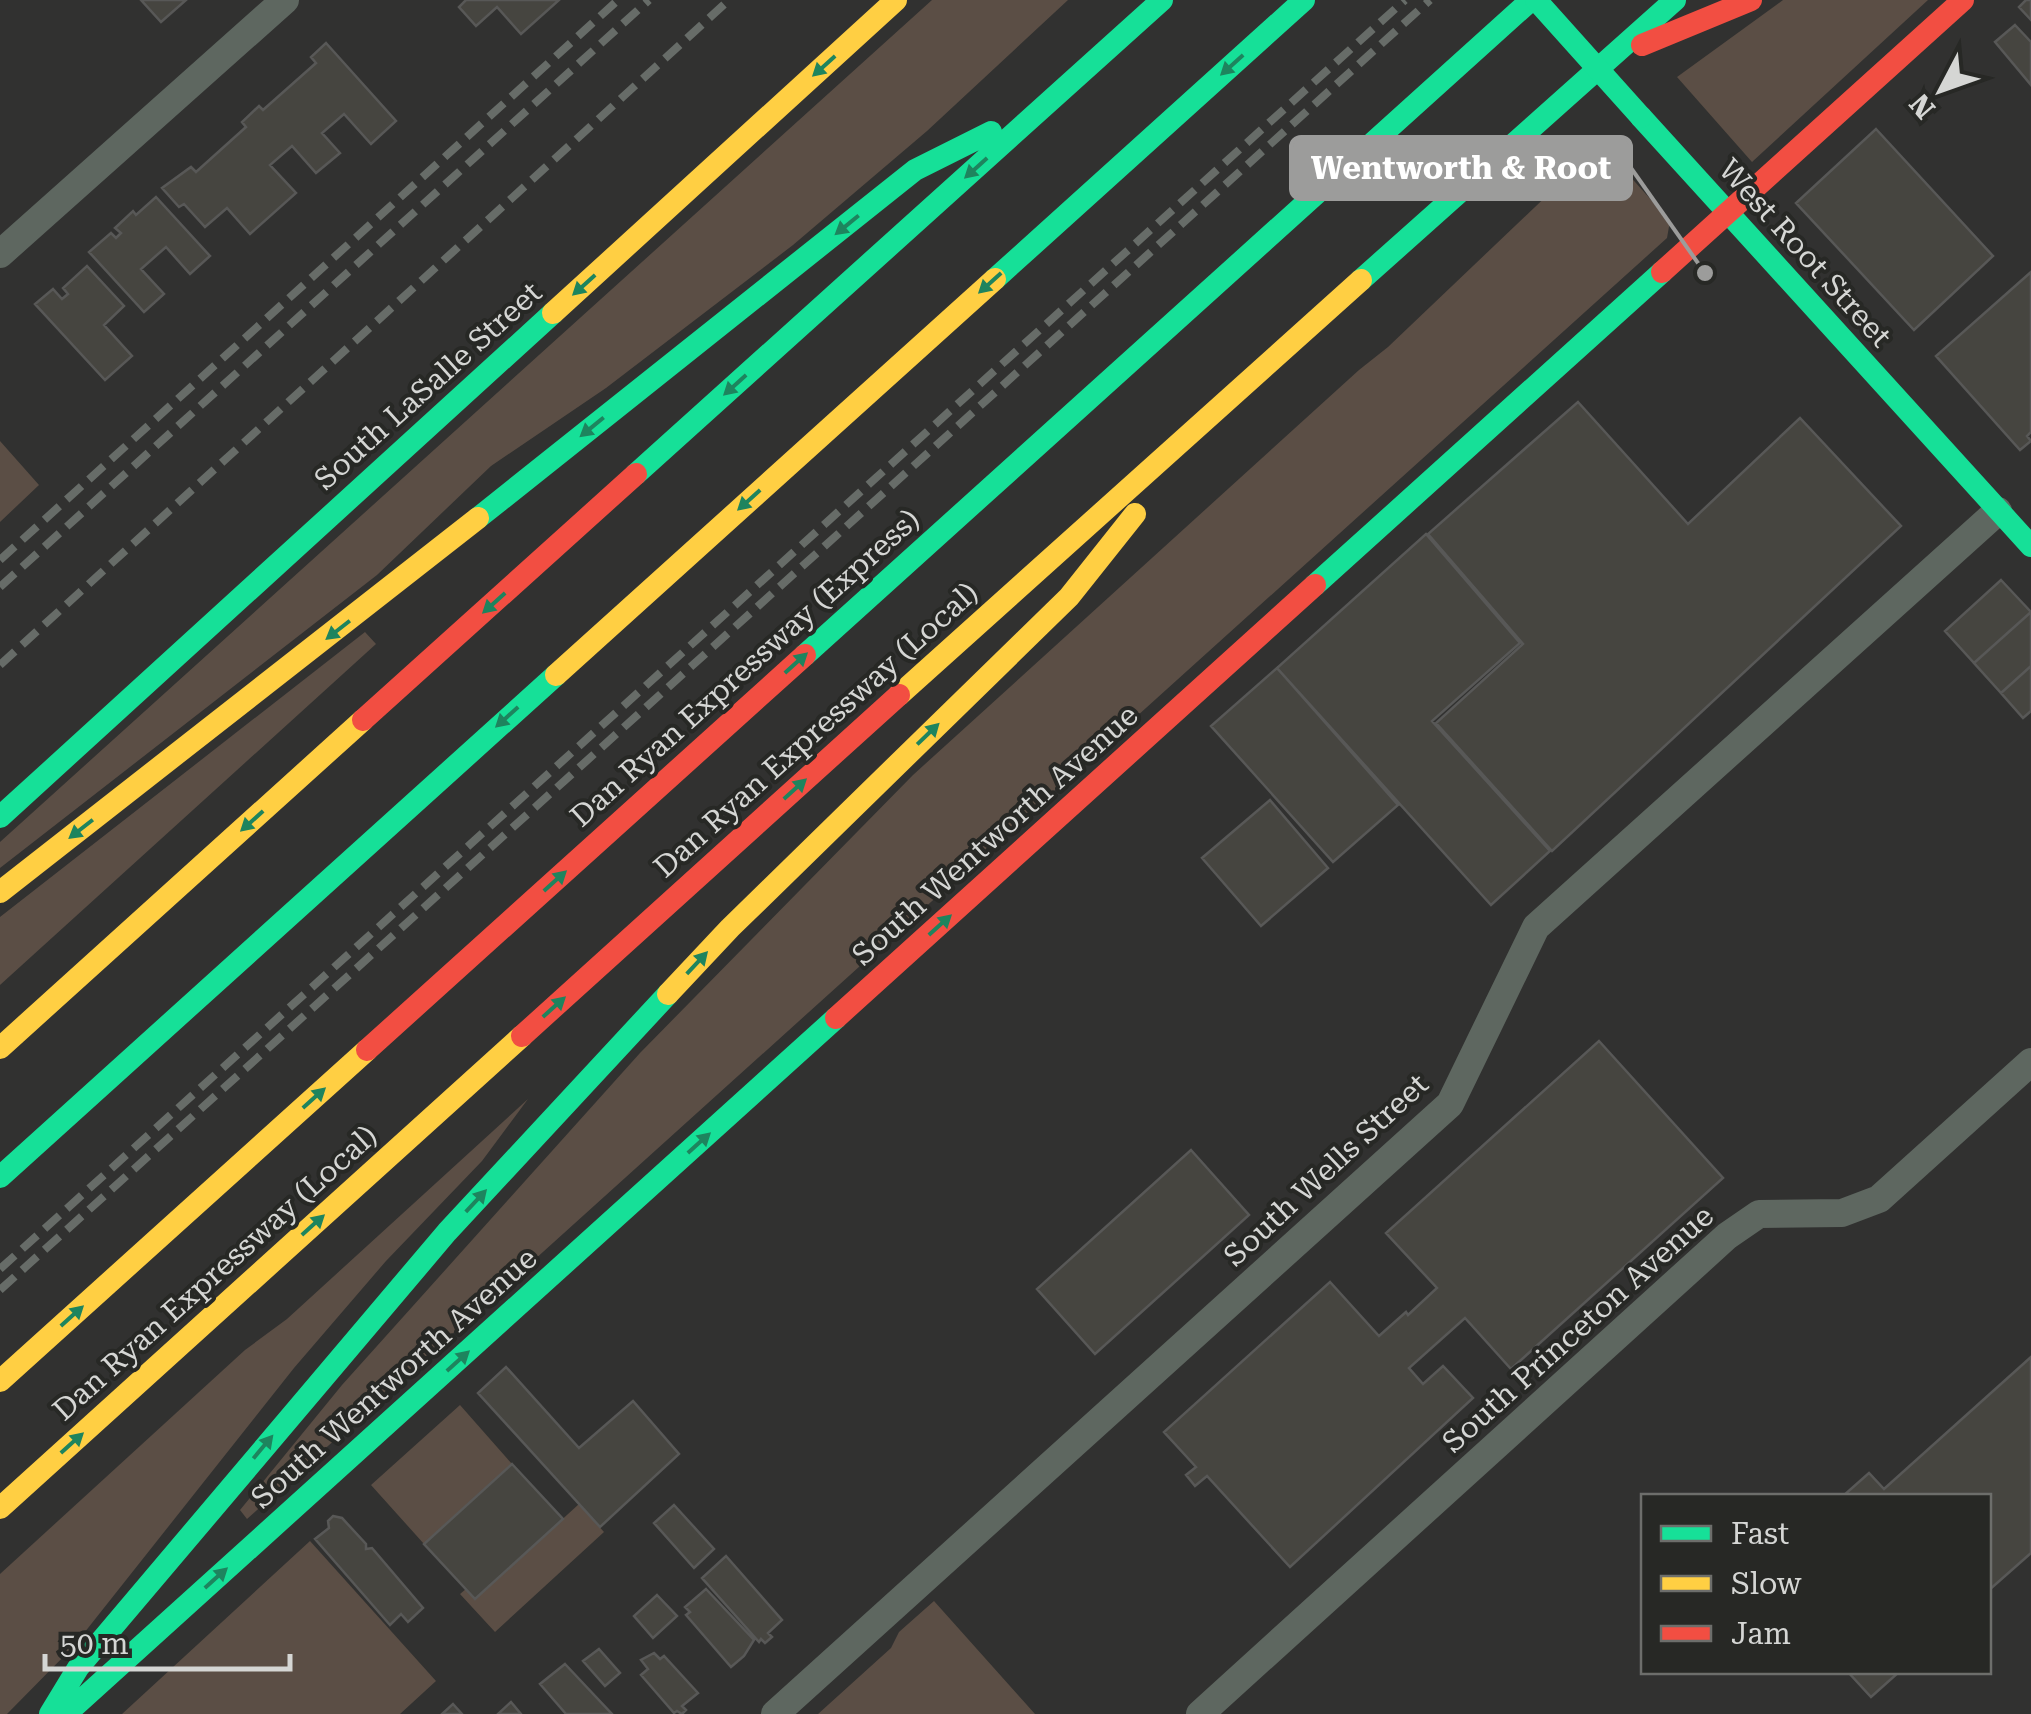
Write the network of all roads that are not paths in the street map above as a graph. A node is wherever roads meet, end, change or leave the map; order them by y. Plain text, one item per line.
1 (285, 0) edge
2 (896, 0) edge
3 (1161, 0) edge
4 (1304, 0) edge
5 (1533, 0) edge
6 (1675, 0) edge
7 (1751, 0) edge
8 (1963, 0) edge
9 (1610, 58) junction
10 (1048, 102) junction
11 (1728, 214) junction
12 (0, 254) edge
13 (1227, 399) junction
14 (1998, 511) junction
15 (2031, 546) edge
16 (0, 816) edge
17 (0, 892) edge
18 (0, 1048) edge
19 (2031, 1062) edge
20 (0, 1176) edge
21 (0, 1381) edge
22 (0, 1508) edge
23 (50, 1714) edge
24 (66, 1714) edge
25 (776, 1714) edge
26 (1200, 1714) edge

1 - 12 street
2 -> 16 main road, South LaSalle Street
3 - 10 main road
4 -> 20 main road
5 - 11 main road, West Root Street, bridge
21 -> 5 main road, Dan Ryan Expressway (Express)
6 - 9 main road, Dan Ryan Expressway (Local)
7 - 9 main road
8 - 11 main road, South Wentworth Avenue
9 - 13 main road, Dan Ryan Expressway (Local)
10 -> 17 main road
10 -> 18 main road
11 - 14 main road, West Root Street
24 -> 11 main road, South Wentworth Avenue
22 -> 13 main road, Dan Ryan Expressway (Local)
23 -> 13 main road
14 - 15 main road, West Root Street
14 - 25 street, South Wells Street
19 - 26 street, South Princeton Avenue

